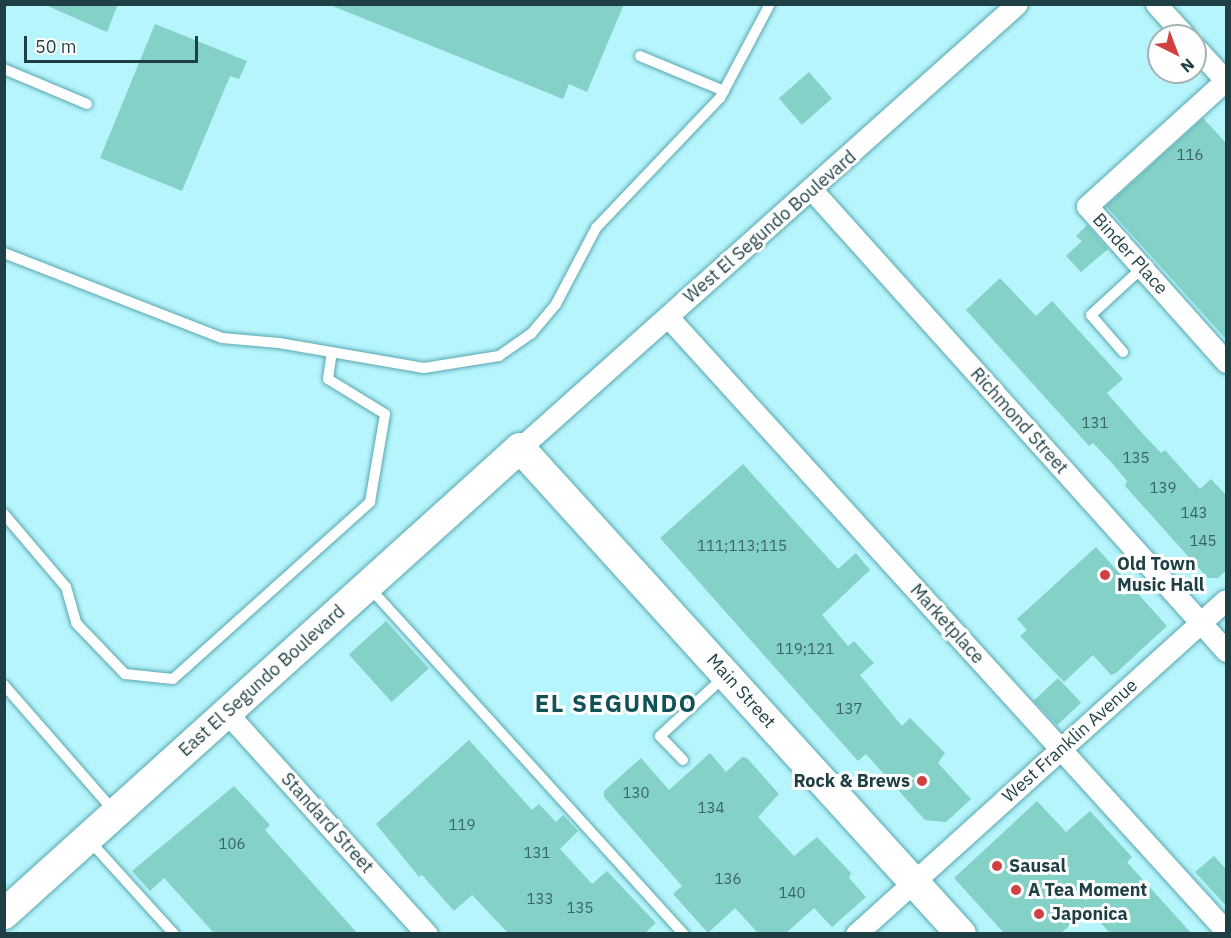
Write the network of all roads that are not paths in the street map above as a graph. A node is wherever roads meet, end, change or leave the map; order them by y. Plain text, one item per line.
1 (1017, 4) edge
2 (1156, 4) edge
3 (767, 5) edge
4 (1174, 24) edge
5 (640, 56) dead end
6 (1207, 60) edge
7 (4, 69) edge
8 (1226, 81) edge
9 (724, 91) junction
10 (87, 104) dead end
11 (812, 190) junction
12 (4, 253) edge
13 (1142, 268) junction
14 (668, 317) junction
15 (332, 352) junction
16 (1123, 352) dead end
17 (1227, 362) edge
18 (520, 448) junction
19 (4, 514) edge
20 (368, 586) junction
21 (1227, 600) edge
22 (1201, 623) junction
23 (1227, 651) edge
24 (726, 675) junction
25 (4, 685) edge
26 (227, 713) junction
27 (1061, 749) junction
28 (683, 760) dead end
29 (115, 812) junction
30 (88, 839) junction
31 (914, 881) junction
32 (4, 914) edge
33 (1227, 931) edge
34 (174, 933) edge
35 (427, 933) edge
36 (684, 933) edge
37 (856, 933) edge
38 (961, 933) edge

1 - 11 street, West El Segundo Boulevard
2 - 4 street
3 - 9 lane
5 - 9 lane
6 - 8 street
7 - 10 lane
8 - 13 street, Binder Place
9 - 15 lane
11 - 14 street, West El Segundo Boulevard
11 - 22 street, Richmond Street
12 - 15 lane
13 - 16 lane
13 - 17 street, Binder Place
14 - 18 street, West El Segundo Boulevard
14 - 27 street, Marketplace
15 - 19 lane
18 - 20 main road, East El Segundo Boulevard
18 - 24 main road, Main Street
20 - 26 main road, East El Segundo Boulevard
20 - 36 lane
21 - 22 street, West Franklin Avenue
22 - 23 street, Richmond Street
22 - 27 street, West Franklin Avenue
24 - 28 lane
24 - 31 main road, Main Street
25 - 29 lane
26 - 29 main road, East El Segundo Boulevard
26 - 35 street, Standard Street
27 - 31 street, West Franklin Avenue
27 - 33 street, Marketplace
29 - 30 main road, East El Segundo Boulevard
30 - 32 main road, East El Segundo Boulevard
30 - 34 lane
31 - 37 street, West Franklin Avenue
31 - 38 main road, Main Street

